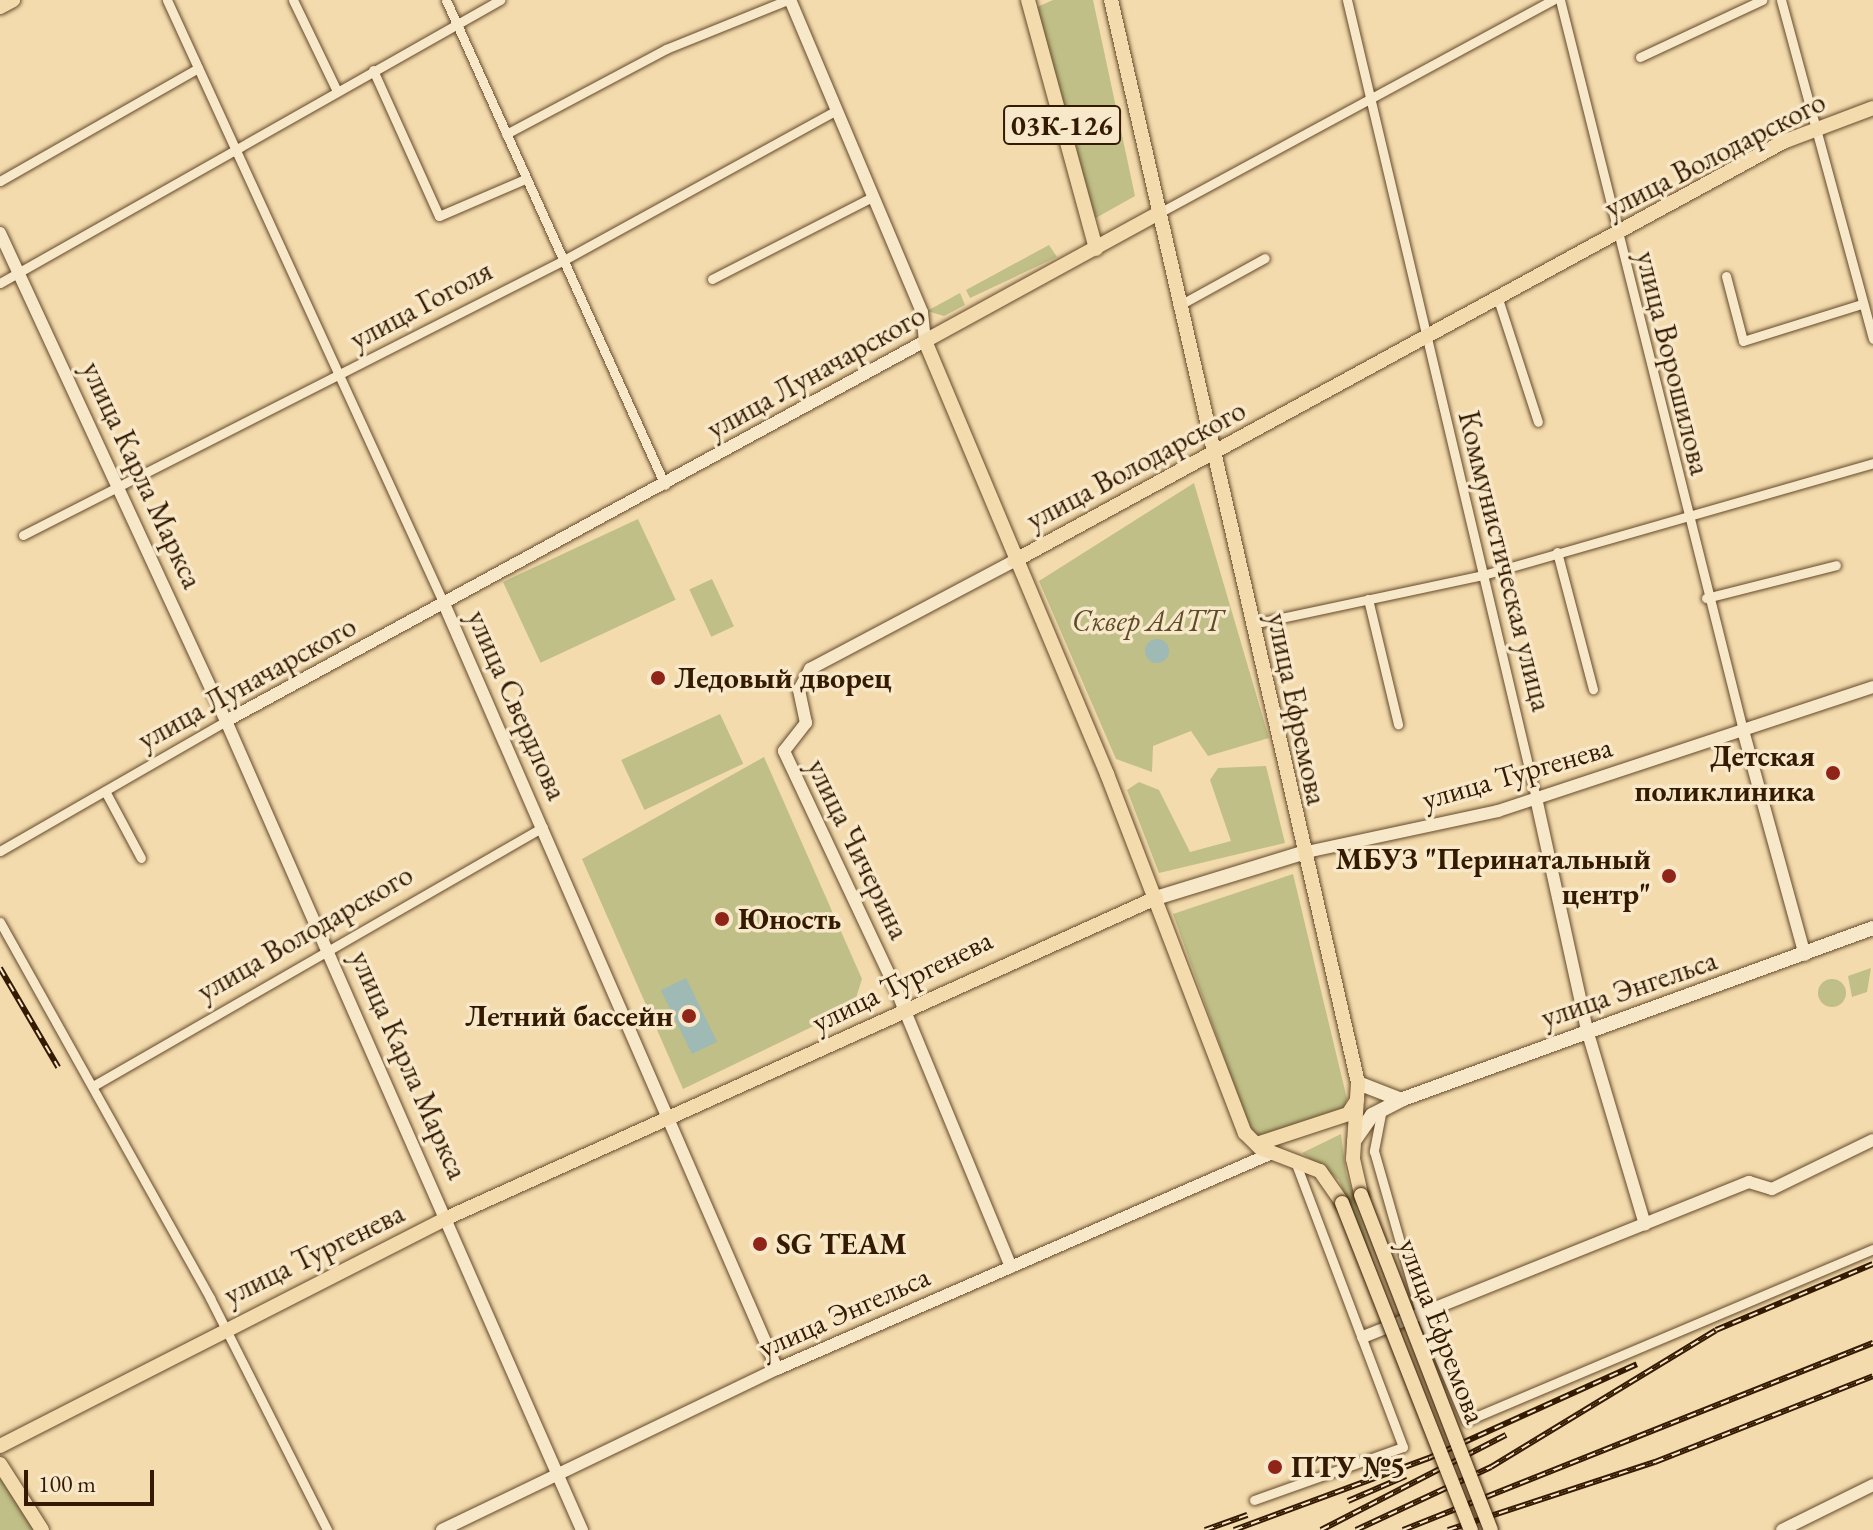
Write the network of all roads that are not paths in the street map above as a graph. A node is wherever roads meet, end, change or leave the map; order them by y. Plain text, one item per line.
1 (13, 0) edge
2 (167, 0) edge
3 (293, 0) edge
4 (446, 0) edge
5 (500, 0) edge
6 (788, 0) edge
7 (1030, 0) edge
8 (1111, 0) edge
9 (1347, 0) edge
10 (1553, 0) edge
11 (1560, 0) edge
12 (1762, 0) edge
13 (1781, 0) edge
14 (0, 7) edge
15 (456, 22) junction
16 (1640, 57) dead end
17 (198, 68) junction
18 (373, 70) junction
19 (337, 91) junction
20 (1370, 103) junction
21 (1873, 108) edge
22 (837, 110) junction
23 (1820, 124) junction
24 (506, 134) junction
25 (238, 148) junction
26 (525, 179) junction
27 (0, 181) edge
28 (872, 197) junction
29 (1157, 214) junction
30 (0, 233) edge
31 (1613, 236) junction
32 (1096, 249) junction
33 (1265, 258) dead end
34 (564, 260) junction
35 (20, 273) junction
36 (1726, 276) dead end
37 (712, 279) dead end
38 (0, 283) edge
39 (1498, 299) junction
40 (1862, 304) junction
41 (1178, 306) junction
42 (1424, 339) junction
43 (1873, 339) edge
44 (925, 341) junction
45 (340, 376) junction
46 (1538, 422) dead end
47 (1214, 453) junction
48 (1873, 463) edge
49 (119, 483) junction
50 (665, 485) junction
51 (1684, 513) junction
52 (23, 535) dead end
53 (1557, 552) junction
54 (1014, 561) junction
55 (1836, 565) dead end
56 (1483, 575) junction
57 (1706, 598) junction
58 (1368, 599) junction
59 (445, 606) junction
60 (1253, 624) junction
61 (801, 679) joint
62 (1873, 687) edge
63 (1593, 689) dead end
64 (226, 721) junction
65 (1398, 724) dead end
66 (1744, 734) junction
67 (105, 791) junction
68 (1536, 798) junction
69 (543, 827) junction
70 (0, 851) edge
71 (1302, 853) junction
72 (141, 858) dead end
73 (1156, 898) junction
74 (0, 922) edge
75 (1873, 928) edge
76 (328, 949) junction
77 (1805, 955) junction
78 (902, 1008) junction
79 (1587, 1030) junction
80 (1358, 1084) junction
81 (93, 1086) junction
82 (1403, 1099) junction
83 (665, 1120) junction
84 (1249, 1138) junction
85 (1873, 1140) edge
86 (1354, 1141) junction
87 (1279, 1155) junction
88 (1240, 1164) junction
89 (1312, 1204) junction
90 (449, 1217) junction
91 (1645, 1225) junction
92 (1873, 1249) edge
93 (1011, 1267) junction
94 (1420, 1313) junction
95 (224, 1328) junction
96 (1363, 1337) junction
97 (777, 1369) junction
98 (0, 1446) edge
99 (0, 1464) edge
100 (557, 1472) junction
101 (1873, 1485) edge
102 (1254, 1500) dead end
103 (42, 1530) edge
104 (327, 1530) edge
105 (442, 1530) edge
106 (582, 1530) edge
107 (1471, 1530) edge
108 (1491, 1530) edge
109 (1782, 1530) edge

1 - 14 main road
2 - 17 street, улица Свердлова
3 - 19 street
4 - 15 street
5 - 15 street
6 - 22 street
6 - 24 street
7 - 32 main road, 03К-126
8 - 29 main road, улица Ефремова / 03К-126
9 - 20 street, Коммунистическая улица
10 - 20 street, улица Луначарского
11 - 31 street, улица Ворошилова
12 - 16 street
13 - 23 street
15 - 18 street
15 - 24 street
17 - 25 street, улица Свердлова
17 - 27 street
18 - 19 street
18 - 26 street
19 - 25 street
20 - 29 street, улица Луначарского
20 - 42 street, Коммунистическая улица
21 - 23 main road, улица Володарского
22 - 28 street
22 - 34 street, улица Гоголя
23 - 31 main road, улица Володарского
23 - 40 street
24 - 26 street
25 - 35 street
25 - 45 street, улица Свердлова
26 - 34 street
28 - 37 street
28 - 44 street
29 - 32 main road, улица Луначарского
29 - 41 main road, улица Ефремова
30 - 35 street, улица Карла Маркса
31 - 39 main road, улица Володарского
31 - 51 street, улица Ворошилова
32 - 44 main road, улица Луначарского
33 - 41 street
34 - 45 street, улица Гоголя
34 - 50 street
35 - 38 street
35 - 49 street, улица Карла Маркса
36 - 40 street
39 - 42 main road, улица Володарского
39 - 46 street
40 - 43 street
41 - 47 main road, улица Ефремова
42 - 47 main road, улица Володарского
42 - 56 street, Коммунистическая улица
44 - 50 street, улица Луначарского
44 - 54 main road
45 - 49 street, улица Гоголя
45 - 59 street, улица Свердлова
47 - 54 main road, улица Володарского
47 - 60 main road, улица Ефремова
48 - 51 street
49 - 52 street, улица Гоголя
49 - 64 street, улица Карла Маркса
50 - 59 street, улица Луначарского
51 - 53 street
51 - 57 street, улица Ворошилова
53 - 56 street
53 - 63 street
54 - 61 street, улица Володарского
54 - 73 main road
55 - 57 street
56 - 58 street
56 - 68 street, Коммунистическая улица
57 - 66 street, улица Ворошилова
58 - 60 street
58 - 65 street
59 - 64 street, улица Луначарского
59 - 69 street, улица Свердлова
60 - 71 main road, улица Ефремова
61 - 78 street, улица Чичерина
62 - 66 street, улица Тургенева
64 - 67 street, улица Луначарского
64 - 76 street, улица Карла Маркса
66 - 68 street, улица Тургенева
66 - 77 street, улица Ворошилова
67 - 70 street, улица Луначарского
67 - 72 street
68 - 71 street, улица Тургенева
68 - 79 street, Коммунистическая улица
69 - 76 street, улица Володарского
69 - 83 street, улица Свердлова
71 - 73 main road, улица Тургенева
71 - 80 main road, улица Ефремова
73 - 78 main road, улица Тургенева
73 - 84 main road
74 - 81 street
75 - 77 main road, улица Энгельса
76 - 81 street, улица Володарского
76 - 90 street, улица Карла Маркса
77 - 79 main road, улица Энгельса
78 - 83 main road, улица Тургенева
78 - 93 street, улица Чичерина
79 - 82 main road, улица Энгельса
79 - 91 street, Коммунистическая улица
80 - 82 main road
80 - 84 main road
80 - 86 main road, улица Ефремова
81 - 95 street
82 - 86 main road, улица Энгельса
82 - 94 street, улица Ефремова
83 - 90 main road, улица Тургенева
83 - 97 street, улица Свердлова
84 - 87 main road, улица Ефремова
84 - 88 street
85 - 91 street
86 - 108 main road, улица Ефремова, bridge
87 - 88 street, улица Энгельса
87 - 89 street
87 - 107 main road, улица Ефремова, bridge
88 - 89 street
88 - 93 street, улица Энгельса
89 - 96 street
90 - 95 main road, улица Тургенева
90 - 100 street, улица Карла Маркса
91 - 94 street
92 - 94 street, улица Ефремова
93 - 97 street, улица Энгельса
94 - 96 street
95 - 98 main road, улица Тургенева
95 - 104 street
96 - 102 street
97 - 100 street, улица Энгельса
99 - 103 main road
100 - 105 street, улица Энгельса
100 - 106 street, улица Карла Маркса
101 - 109 street

